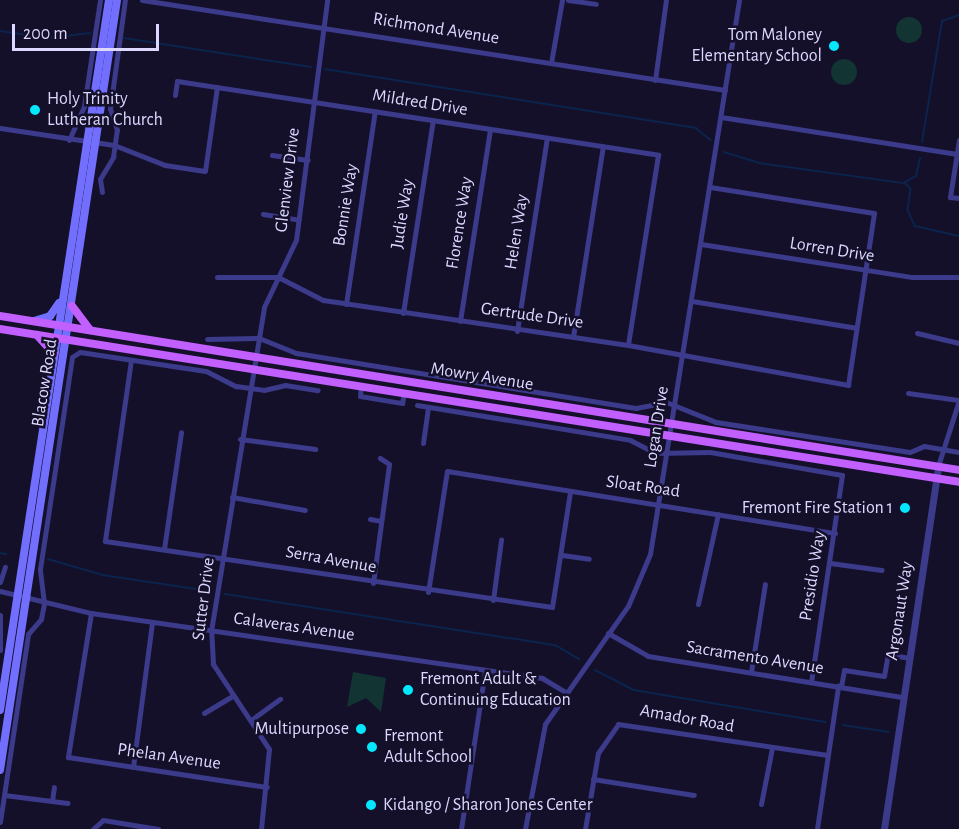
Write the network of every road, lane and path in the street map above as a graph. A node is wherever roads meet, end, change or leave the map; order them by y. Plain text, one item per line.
1 (100, 0) edge
2 (109, 0) edge
3 (117, 0) edge
4 (125, 0) edge
5 (142, 0) edge
6 (327, 0) edge
7 (562, 0) edge
8 (568, 0) edge
9 (666, 0) edge
10 (739, 0) edge
11 (596, 4) dead end
12 (323, 27) junction
13 (551, 63) junction
14 (654, 80) junction
15 (217, 87) junction
16 (725, 90) junction
17 (175, 95) dead end
18 (312, 101) junction
19 (375, 111) junction
20 (721, 117) junction
21 (433, 120) junction
22 (0, 128) edge
23 (490, 129) junction
24 (547, 138) junction
25 (69, 140) junction
26 (959, 140) edge
27 (85, 142) junction
28 (94, 143) junction
29 (114, 145) junction
30 (603, 146) junction
31 (957, 154) junction
32 (272, 155) dead end
33 (308, 160) junction
34 (710, 186) junction
35 (102, 192) dead end
36 (959, 198) edge
37 (262, 214) dead end
38 (299, 220) junction
39 (701, 244) junction
40 (865, 271) junction
41 (217, 276) dead end
42 (278, 277) junction
43 (959, 277) edge
44 (63, 290) junction
45 (692, 301) junction
46 (346, 304) junction
47 (72, 306) junction
48 (404, 313) junction
49 (0, 316) edge
50 (460, 321) junction
51 (33, 322) junction
52 (58, 326) junction
53 (69, 327) junction
54 (856, 328) junction
55 (0, 329) edge
56 (90, 331) junction
57 (517, 331) junction
58 (917, 333) dead end
59 (37, 335) junction
60 (573, 337) junction
61 (57, 338) junction
62 (259, 338) junction
63 (67, 339) junction
64 (207, 339) dead end
65 (959, 343) edge
66 (628, 345) junction
67 (54, 354) junction
68 (254, 357) junction
69 (684, 358) junction
70 (131, 360) junction
71 (252, 369) junction
72 (248, 388) junction
73 (318, 390) dead end
74 (909, 393) dead end
75 (959, 400) edge
76 (417, 405) dead end
77 (675, 405) junction
78 (428, 406) junction
79 (673, 424) junction
80 (181, 432) dead end
81 (671, 436) junction
82 (240, 439) junction
83 (423, 443) dead end
84 (941, 447) junction
85 (315, 449) dead end
86 (959, 452) edge
87 (668, 454) junction
88 (380, 458) dead end
89 (938, 466) junction
90 (959, 470) edge
91 (842, 475) joint
92 (936, 478) junction
93 (959, 482) edge
94 (570, 492) junction
95 (232, 497) junction
96 (660, 504) junction
97 (306, 510) dead end
98 (718, 514) junction
99 (370, 519) dead end
100 (381, 521) junction
101 (835, 533) junction
102 (501, 540) dead end
103 (164, 549) junction
104 (562, 555) junction
105 (223, 559) junction
106 (589, 559) dead end
107 (830, 563) junction
108 (5, 567) dead end
109 (882, 570) dead end
110 (0, 582) edge
111 (373, 583) junction
112 (765, 584) dead end
113 (0, 591) edge
114 (428, 592) junction
115 (17, 596) junction
116 (26, 599) junction
117 (492, 600) junction
118 (44, 603) junction
119 (698, 604) dead end
120 (91, 613) junction
121 (0, 615) edge
122 (152, 622) junction
123 (211, 631) junction
124 (608, 633) junction
125 (0, 650) edge
126 (908, 658) junction
127 (485, 671) junction
128 (751, 672) junction
129 (811, 682) junction
130 (840, 687) junction
131 (565, 692) junction
132 (232, 696) junction
133 (902, 697) junction
134 (280, 699) dead end
135 (0, 710) edge
136 (204, 713) dead end
137 (251, 720) junction
138 (772, 748) junction
139 (828, 755) junction
140 (133, 767) junction
141 (0, 771) edge
142 (593, 779) junction
143 (267, 787) junction
144 (54, 788) dead end
145 (4, 795) junction
146 (694, 795) dead end
147 (52, 801) junction
148 (68, 803) dead end
149 (761, 804) dead end
150 (0, 822) edge
151 (93, 829) edge
152 (158, 829) edge
153 (261, 829) edge
154 (461, 829) edge
155 (527, 829) edge
156 (585, 829) edge
157 (817, 829) edge
158 (884, 829) edge

1 - 25 street
2 - 27 main road, Blacow Road
3 - 28 main road, Blacow Road
4 - 29 street
5 - 12 street, Richmond Avenue
6 - 12 street, Glenview Drive
7 - 13 street
8 - 11 street
9 - 14 street
10 - 16 street, Logan Drive
12 - 13 street, Richmond Avenue
12 - 18 street, Glenview Drive
13 - 14 street, Richmond Avenue
14 - 16 street, Richmond Avenue
15 - 17 street, Mildred Drive
15 - 18 street, Mildred Drive
15 - 29 street
16 - 20 street, Logan Drive
18 - 19 street, Mildred Drive
18 - 33 street, Glenview Drive
19 - 21 street, Mildred Drive
19 - 46 street, Bonnie Way
20 - 31 street
20 - 34 street, Logan Drive
21 - 23 street, Mildred Drive
21 - 48 street, Judie Way
22 - 25 street
23 - 24 street, Mildred Drive
23 - 50 street, Florence Way
24 - 30 street, Mildred Drive
24 - 57 street, Helen Way
25 - 27 street
26 - 31 street
27 - 28 street
27 - 44 main road, Blacow Road
28 - 29 street
28 - 47 main road, Blacow Road
29 - 35 street
30 - 60 street
30 - 66 street, Mildred Drive
31 - 36 street
32 - 33 street
33 - 38 street, Glenview Drive
34 - 39 street, Logan Drive
34 - 40 street
37 - 38 street
38 - 42 street, Glenview Drive
39 - 40 street, Lorren Drive
39 - 45 street, Logan Drive
40 - 43 street, Lorren Drive
40 - 54 street
41 - 42 street, Gertrude Drive
42 - 46 street, Gertrude Drive
42 - 62 street, Glenview Drive
44 - 51 main road
44 - 52 main road, Blacow Road
45 - 54 street
45 - 69 street, Logan Drive
46 - 48 street, Gertrude Drive
47 - 53 main road, Blacow Road
47 - 56 main road
48 - 50 street, Gertrude Drive
49 - 51 main road, Mowry Avenue
50 - 57 street, Gertrude Drive
51 - 52 main road, Mowry Avenue
52 - 53 main road, Mowry Avenue
52 - 61 main road, Blacow Road
53 - 56 main road, Mowry Avenue
53 - 63 main road, Blacow Road
54 - 69 street, Gertrude Drive
55 - 59 main road, Mowry Avenue
56 - 68 main road, Mowry Avenue
57 - 60 street, Gertrude Drive
58 - 65 street
59 - 61 main road, Mowry Avenue
59 - 67 main road
60 - 66 street, Gertrude Drive
61 - 63 main road, Mowry Avenue
61 - 67 main road, Blacow Road
62 - 64 street, Mowry Avenue
62 - 68 street, Glenview Drive
62 - 77 street, Mowry Avenue
63 - 71 main road, Mowry Avenue
63 - 116 main road, Blacow Road
66 - 69 street, Gertrude Drive
67 - 115 main road, Blacow Road
68 - 71 street, Sutter Drive
68 - 79 main road, Mowry Avenue
69 - 77 street, Logan Drive
70 - 72 street
70 - 103 street, Serra Avenue
70 - 118 street, Blacow Road
71 - 72 street, Sutter Drive
71 - 81 main road, Mowry Avenue
72 - 73 street
72 - 82 street, Sutter Drive
74 - 75 street
75 - 84 street, Argonaut Way
76 - 78 street, Mowry Avenue
77 - 79 street, Logan Drive
77 - 84 street, Mowry Avenue
78 - 83 street
78 - 87 street, Mowry Avenue
79 - 81 street, Logan Drive
79 - 89 main road, Mowry Avenue
80 - 103 street
81 - 87 street, Logan Drive
81 - 92 main road, Mowry Avenue
82 - 85 street
82 - 95 street, Sutter Drive
84 - 86 street, Mowry Avenue
84 - 89 street, Argonaut Way
87 - 91 street, Mowry Avenue
87 - 96 street, Logan Drive
88 - 100 street
89 - 90 main road, Mowry Avenue
89 - 92 street, Argonaut Way
91 - 101 street, Presidio Way
92 - 93 main road, Mowry Avenue
92 - 126 street, Argonaut Way
94 - 96 street, Sloat Road
94 - 104 street
94 - 114 street, Sloat Road
95 - 97 street
95 - 105 street, Sutter Drive
96 - 98 street, Sloat Road
96 - 124 street, Logan Drive
98 - 101 street, Sloat Road
98 - 119 street
99 - 100 street
100 - 111 street
101 - 107 street, Presidio Way
102 - 117 street
103 - 105 street, Serra Avenue
104 - 106 street
104 - 117 street, Serra Avenue
105 - 111 street, Serra Avenue
105 - 123 street, Sutter Drive
107 - 109 street
107 - 129 street, Presidio Way
108 - 110 street
111 - 114 street, Serra Avenue
112 - 128 street
113 - 115 street, Calaveras Avenue
114 - 117 street, Serra Avenue
115 - 116 street, Calaveras Avenue
115 - 135 main road, Blacow Road
116 - 118 street, Calaveras Avenue
116 - 141 main road, Blacow Road
118 - 120 street, Calaveras Avenue
118 - 145 street
120 - 122 street, Calaveras Avenue
120 - 140 street, Phelan Avenue
121 - 125 street
122 - 123 street, Calaveras Avenue
122 - 140 street
123 - 127 street, Calaveras Avenue
123 - 132 street, Sutter Drive
124 - 128 street, Sacramento Avenue
124 - 131 street, Logan Drive
126 - 130 street
126 - 133 street, Argonaut Way
127 - 131 street, Calaveras Avenue
127 - 154 street
128 - 129 street, Sacramento Avenue
129 - 130 street, Sacramento Avenue
130 - 133 street, Sacramento Avenue
130 - 139 street
131 - 155 street, Logan Drive
132 - 136 street
132 - 137 street, Sutter Drive
133 - 158 street, Argonaut Way
134 - 137 street
137 - 143 street, Sutter Drive
138 - 139 street, Amador Road
138 - 142 street, Amador Road
138 - 149 street
139 - 157 street
140 - 143 street, Phelan Avenue
142 - 146 street
142 - 156 street, Amador Road
143 - 153 street, Sutter Drive
144 - 147 street
145 - 147 street
145 - 150 street
147 - 148 street
151 - 152 street

